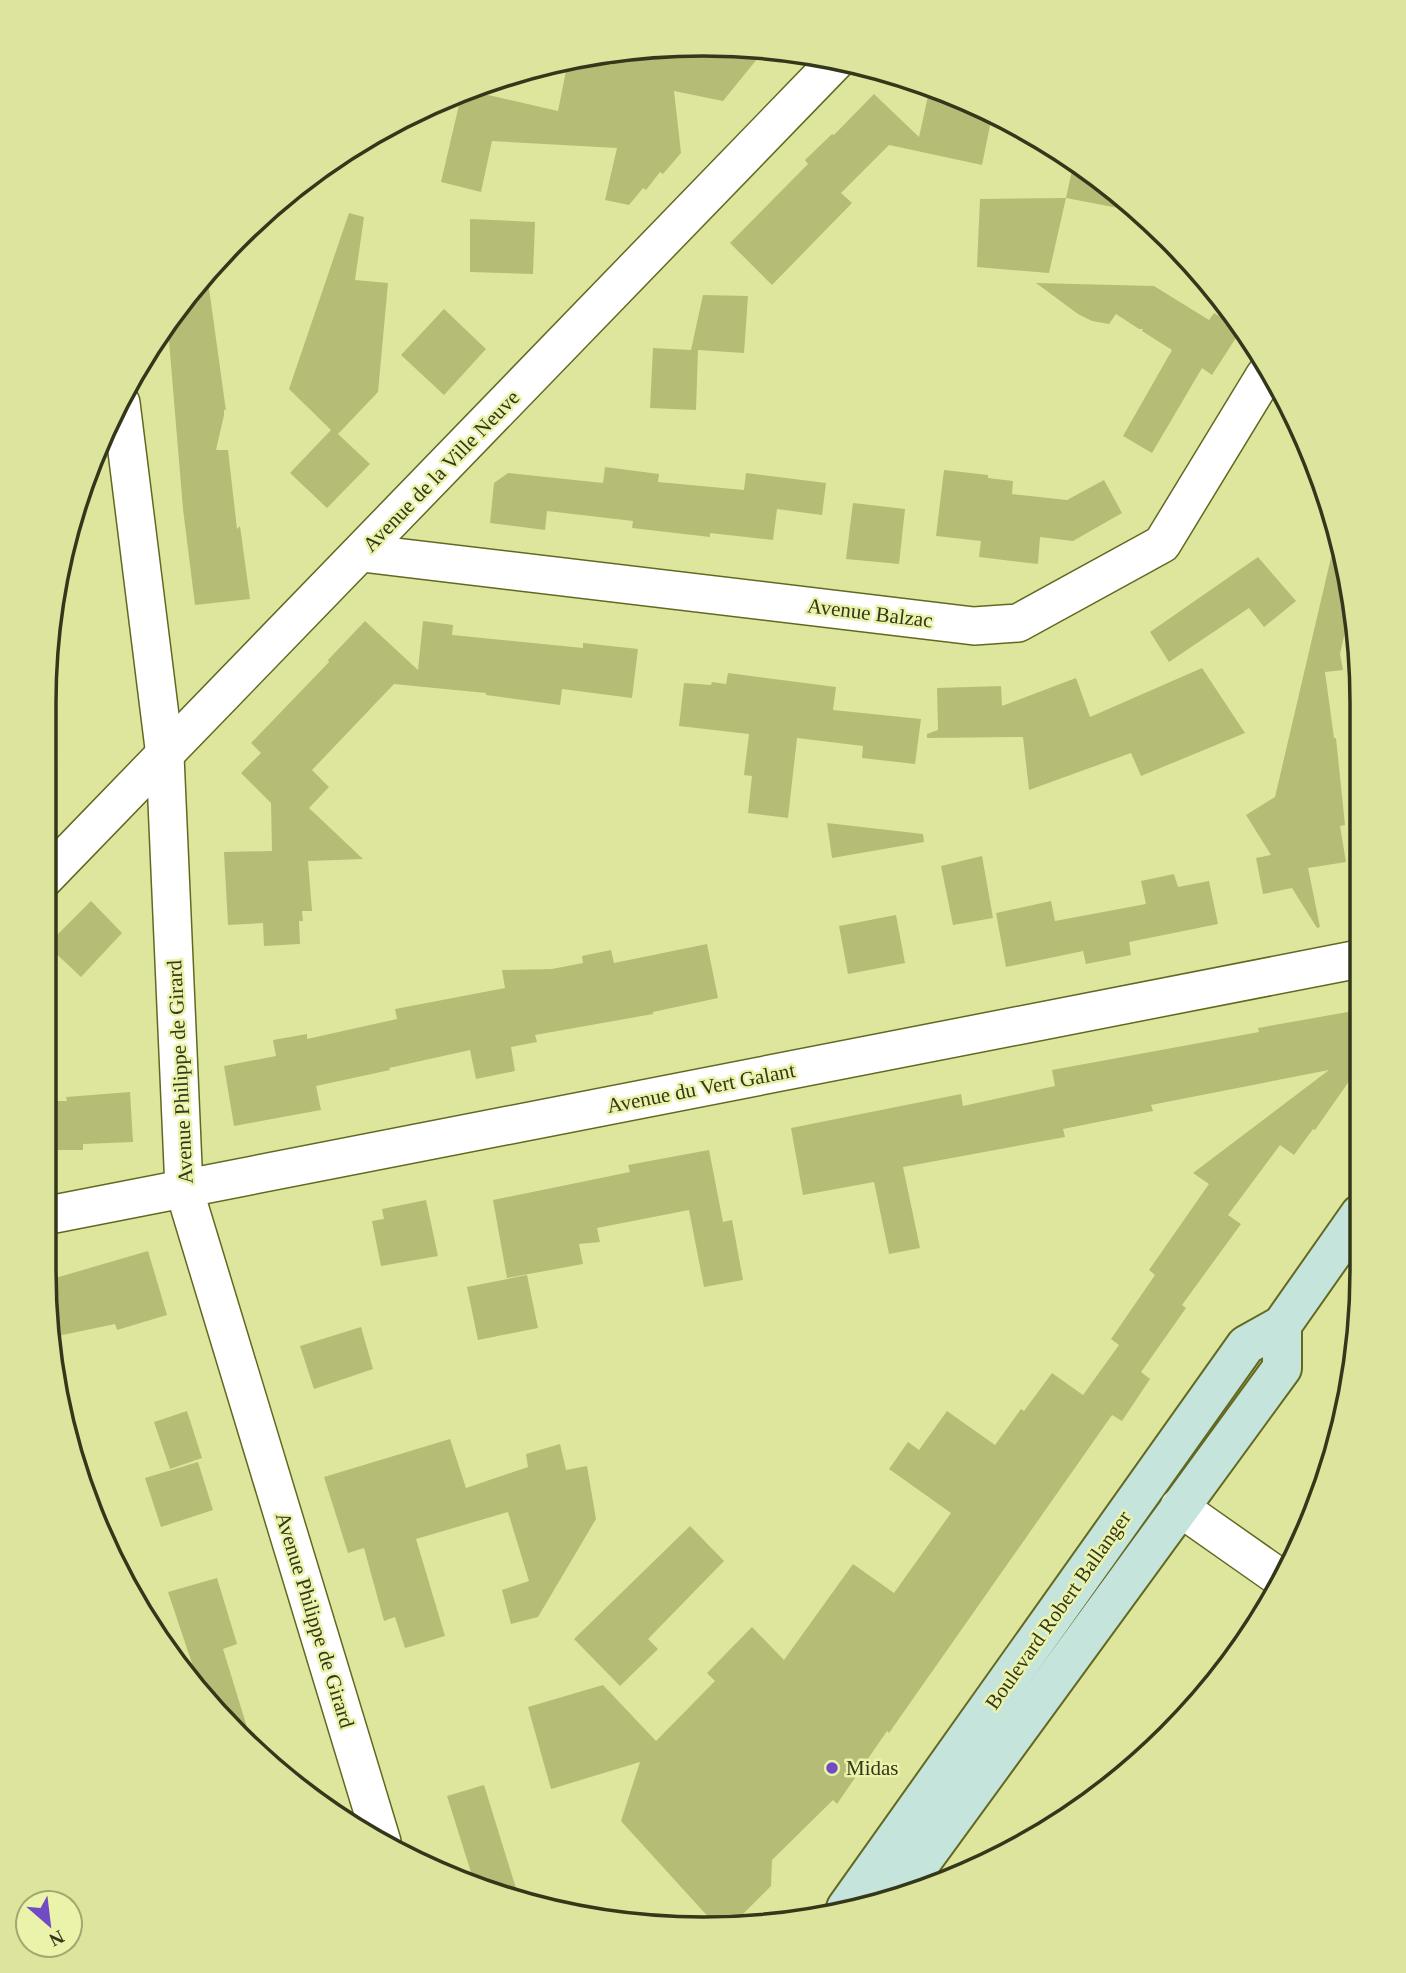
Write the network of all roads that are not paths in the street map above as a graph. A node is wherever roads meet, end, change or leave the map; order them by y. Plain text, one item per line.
1 (829, 68) edge
2 (1262, 379) edge
3 (123, 417) edge
4 (362, 553) junction
5 (165, 756) junction
6 (56, 867) edge
7 (1350, 961) edge
8 (184, 1189) junction
9 (56, 1214) edge
10 (1350, 1228) edge
11 (1282, 1325) junction
12 (1180, 1507) junction
13 (1274, 1573) edge
14 (378, 1830) edge
15 (905, 1885) edge
16 (852, 1899) edge

1 - 4 street, Avenue de la Ville Neuve
2 - 4 street, Avenue Balzac
3 - 5 street, Avenue Philippe de Girard
4 - 5 street, Avenue de la Ville Neuve
5 - 6 street, Avenue de la Ville Neuve
5 - 8 street, Avenue Philippe de Girard
7 - 8 street, Avenue du Vert Galant
8 - 9 street, Avenue du Vert Galant
8 - 14 street, Avenue Philippe de Girard
10 - 11 main road, Boulevard Robert Ballanger
11 - 12 main road, Boulevard Robert Ballanger
11 - 16 main road, Boulevard Robert Ballanger
12 - 13 street
12 - 15 main road, Boulevard Robert Ballanger

